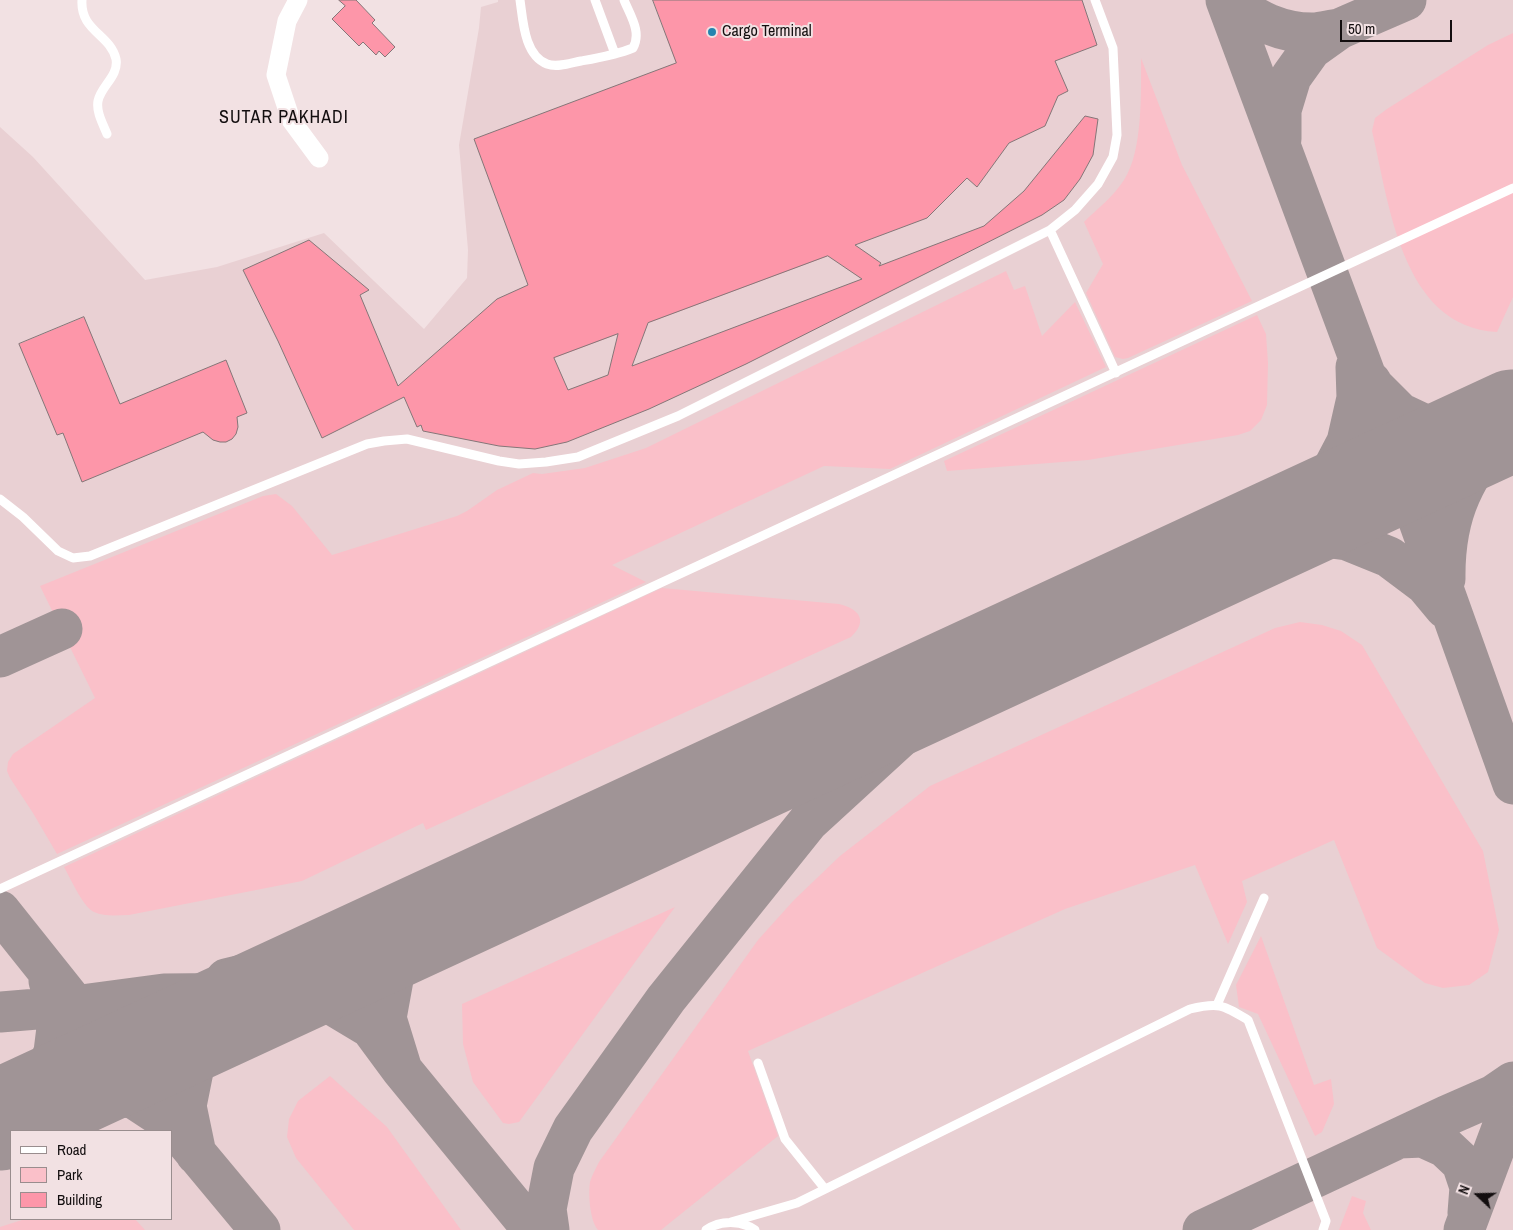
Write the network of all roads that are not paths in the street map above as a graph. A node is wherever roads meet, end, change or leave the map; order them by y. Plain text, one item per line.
1 (82, 0) edge
2 (298, 0) edge
3 (520, 0) edge
4 (595, 0) edge
5 (624, 0) edge
6 (1095, 0) edge
7 (615, 54) junction
8 (107, 134) dead end
9 (319, 158) dead end
10 (1513, 188) edge
11 (1050, 230) junction
12 (1116, 373) junction
13 (0, 499) edge
14 (0, 889) edge
15 (1264, 898) dead end
16 (1217, 1005) junction
17 (758, 1062) dead end
18 (825, 1189) junction
19 (731, 1222) junction
20 (706, 1230) edge
21 (755, 1230) edge
22 (1322, 1230) edge

1 - 8 lane
2 - 9 street
3 - 7 lane
4 - 7 lane
5 - 7 lane
6 - 11 lane
10 - 12 lane
11 - 12 lane
11 - 13 lane
12 - 14 lane
15 - 16 lane
16 - 18 lane
16 - 22 lane
17 - 18 lane
18 - 19 lane
19 - 20 lane
19 - 21 lane

